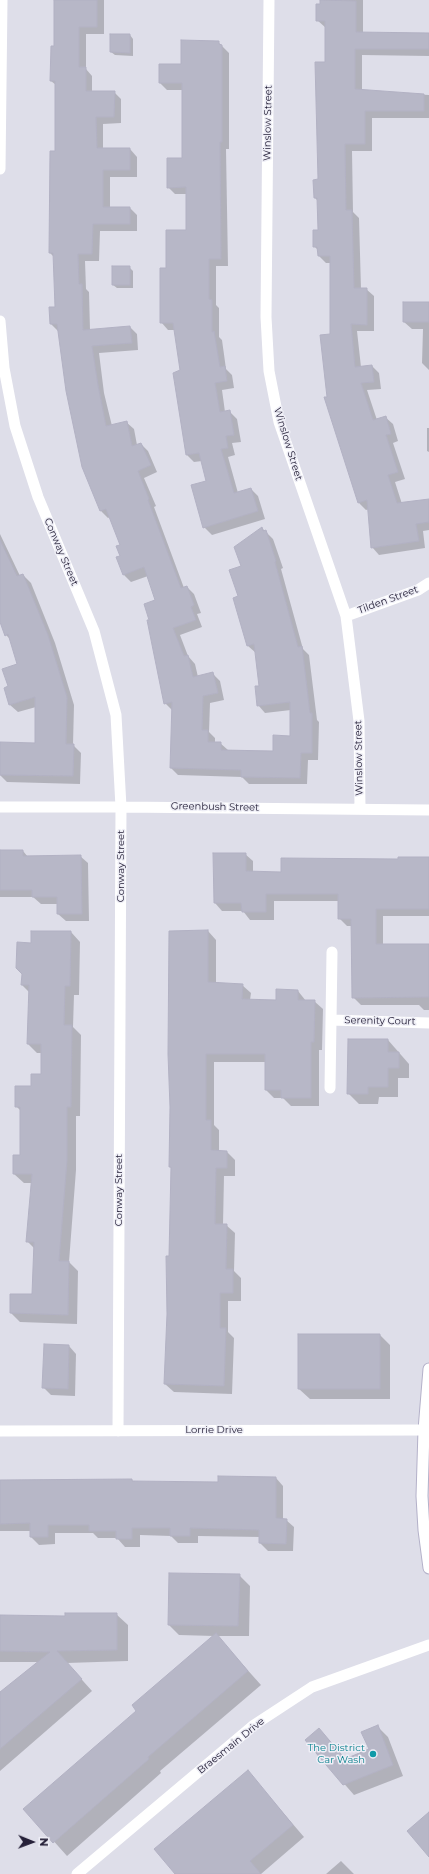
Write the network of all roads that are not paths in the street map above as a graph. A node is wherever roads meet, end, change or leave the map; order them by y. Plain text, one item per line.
1 (2, 0) edge
2 (269, 0) edge
3 (0, 169) edge
4 (0, 321) edge
5 (429, 583) edge
6 (346, 616) junction
7 (0, 807) edge
8 (121, 807) junction
9 (360, 809) junction
10 (429, 810) edge
11 (332, 952) dead end
12 (332, 1020) junction
13 (429, 1023) edge
14 (330, 1088) dead end
15 (429, 1368) edge
16 (426, 1430) edge
17 (0, 1431) edge
18 (118, 1431) junction
19 (429, 1568) edge
20 (429, 1645) edge
21 (77, 1874) edge

1 - 3 street
2 - 6 street, Winslow Street
4 - 8 street, Conway Street
5 - 6 street, Tilden Street
6 - 9 street, Winslow Street
7 - 8 street, Greenbush Street
8 - 9 street, Greenbush Street
8 - 18 street, Conway Street
9 - 10 street, Greenbush Street
11 - 12 street, Serenity Court
12 - 13 street, Serenity Court
12 - 14 street, Serenity Court
15 - 16 street
16 - 18 street, Lorrie Drive
16 - 19 street
17 - 18 street, Lorrie Drive
20 - 21 street, Braesmain Drive

